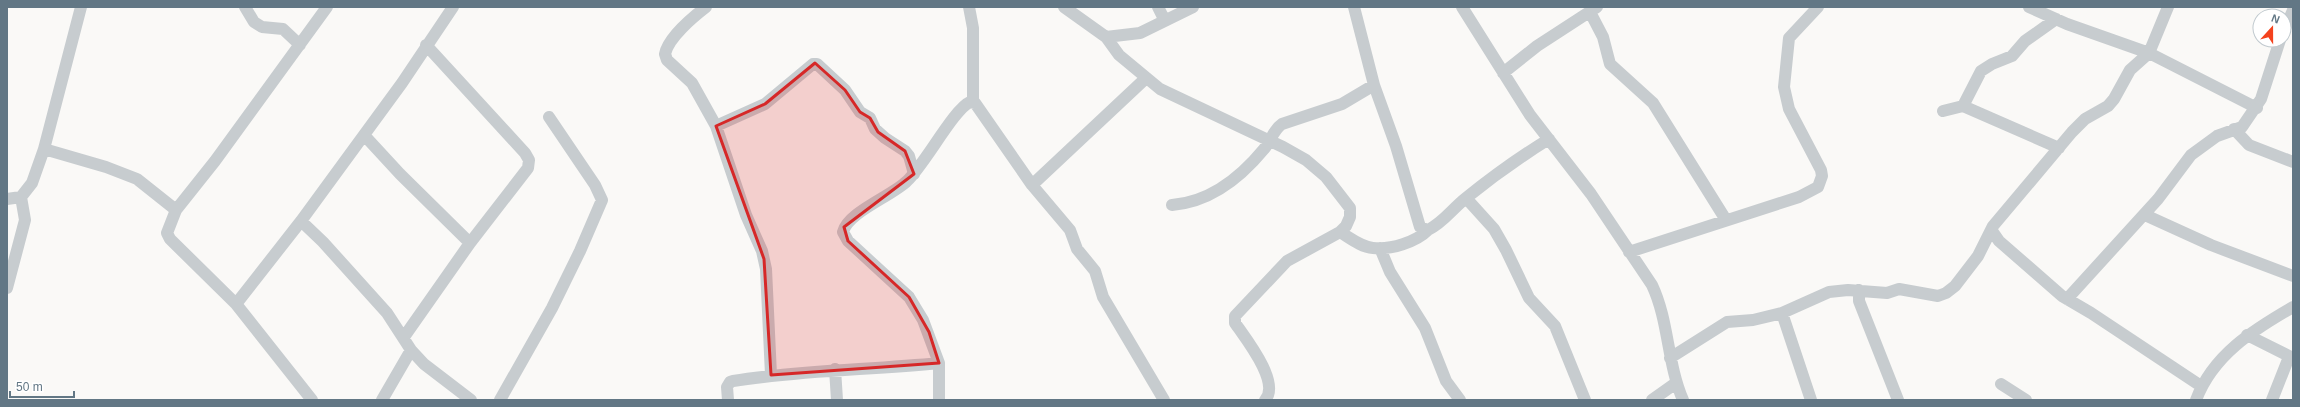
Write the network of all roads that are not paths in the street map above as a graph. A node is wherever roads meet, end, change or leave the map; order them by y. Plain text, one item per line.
1 (81, 7) edge
2 (245, 7) edge
3 (327, 7) edge
4 (453, 7) edge
5 (706, 7) edge
6 (969, 7) edge
7 (1064, 7) edge
8 (1158, 7) edge
9 (1193, 7) edge
10 (1354, 7) edge
11 (1462, 7) edge
12 (1818, 7) edge
13 (2029, 7) edge
14 (2168, 7) edge
15 (1593, 9) edge
16 (2056, 19) junction
17 (1165, 21) junction
18 (1106, 37) junction
19 (300, 45) junction
20 (426, 45) junction
21 (2277, 48) edge
22 (2149, 53) junction
23 (1503, 73) junction
24 (1145, 79) junction
25 (1374, 86) junction
26 (973, 102) junction
27 (1963, 106) junction
28 (2257, 108) junction
29 (1943, 111) dead end
30 (549, 117) dead end
31 (716, 126) junction
32 (2234, 129) junction
33 (364, 135) junction
34 (1549, 139) junction
35 (1270, 141) junction
36 (2059, 148) junction
37 (44, 149) junction
38 (2293, 162) edge
39 (914, 174) junction
40 (1032, 185) junction
41 (21, 197) junction
42 (1466, 198) junction
43 (7, 199) edge
44 (1172, 205) dead end
45 (176, 210) junction
46 (2145, 214) junction
47 (1726, 220) junction
48 (301, 221) junction
49 (1428, 230) junction
50 (1992, 231) junction
51 (1340, 232) junction
52 (470, 243) junction
53 (1380, 248) junction
54 (1629, 252) junction
55 (2293, 276) edge
56 (7, 288) edge
57 (1858, 290) junction
58 (2067, 299) junction
59 (236, 304) junction
60 (2293, 307) edge
61 (1782, 313) junction
62 (2247, 335) junction
63 (404, 337) junction
64 (411, 350) junction
65 (2291, 357) edge
66 (1670, 358) junction
67 (939, 363) junction
68 (835, 369) junction
69 (771, 375) junction
70 (1676, 383) junction
71 (2001, 384) dead end
72 (2201, 386) junction
73 (312, 400) edge
74 (382, 400) edge
75 (471, 400) edge
76 (500, 400) edge
77 (728, 400) edge
78 (837, 400) edge
79 (939, 400) edge
80 (1164, 400) edge
81 (1265, 400) edge
82 (1460, 400) edge
83 (1585, 400) edge
84 (1652, 400) edge
85 (1683, 400) edge
86 (1811, 400) edge
87 (1898, 400) edge
88 (2026, 400) edge
89 (2196, 400) edge
90 (2272, 400) edge

1 - 37 street
2 - 19 street
3 - 19 street
4 - 20 street
5 - 31 street
6 - 26 street
7 - 18 street
8 - 17 street
9 - 17 street
10 - 25 street
11 - 23 street
12 - 47 street
13 - 16 street
14 - 22 street
15 - 23 street
15 - 47 street
16 - 22 street
16 - 27 street
17 - 18 street
18 - 24 street
19 - 45 street
20 - 33 street
20 - 52 street
21 - 28 street
22 - 28 street
22 - 36 street
23 - 34 street
24 - 35 street
24 - 40 street
25 - 35 street
25 - 49 street
26 - 39 street
26 - 40 street
27 - 29 street
27 - 36 street
28 - 32 street
30 - 76 street
31 - 39 street
31 - 69 street
32 - 38 street
32 - 46 street
33 - 48 street
33 - 52 street
34 - 42 street
34 - 54 street
35 - 44 street
35 - 51 street
36 - 50 street
37 - 41 street
37 - 45 street
39 - 67 street
40 - 80 street
41 - 43 street
41 - 56 street
42 - 49 street
42 - 83 street
45 - 59 street
46 - 55 street
46 - 58 street
47 - 54 street
48 - 59 street
48 - 63 street
49 - 53 street
50 - 57 street
50 - 58 street
51 - 53 street
51 - 81 street
52 - 63 street
53 - 82 street
54 - 66 street
57 - 61 street
57 - 87 street
58 - 72 street
59 - 73 street
60 - 62 street
61 - 66 street
61 - 86 street
62 - 65 street
62 - 72 street
63 - 64 street
64 - 74 street
64 - 75 street
65 - 90 street
66 - 70 street
67 - 68 street
67 - 79 street
68 - 69 street
68 - 78 street
69 - 77 street
70 - 84 street
70 - 85 street
71 - 88 street
72 - 89 street

